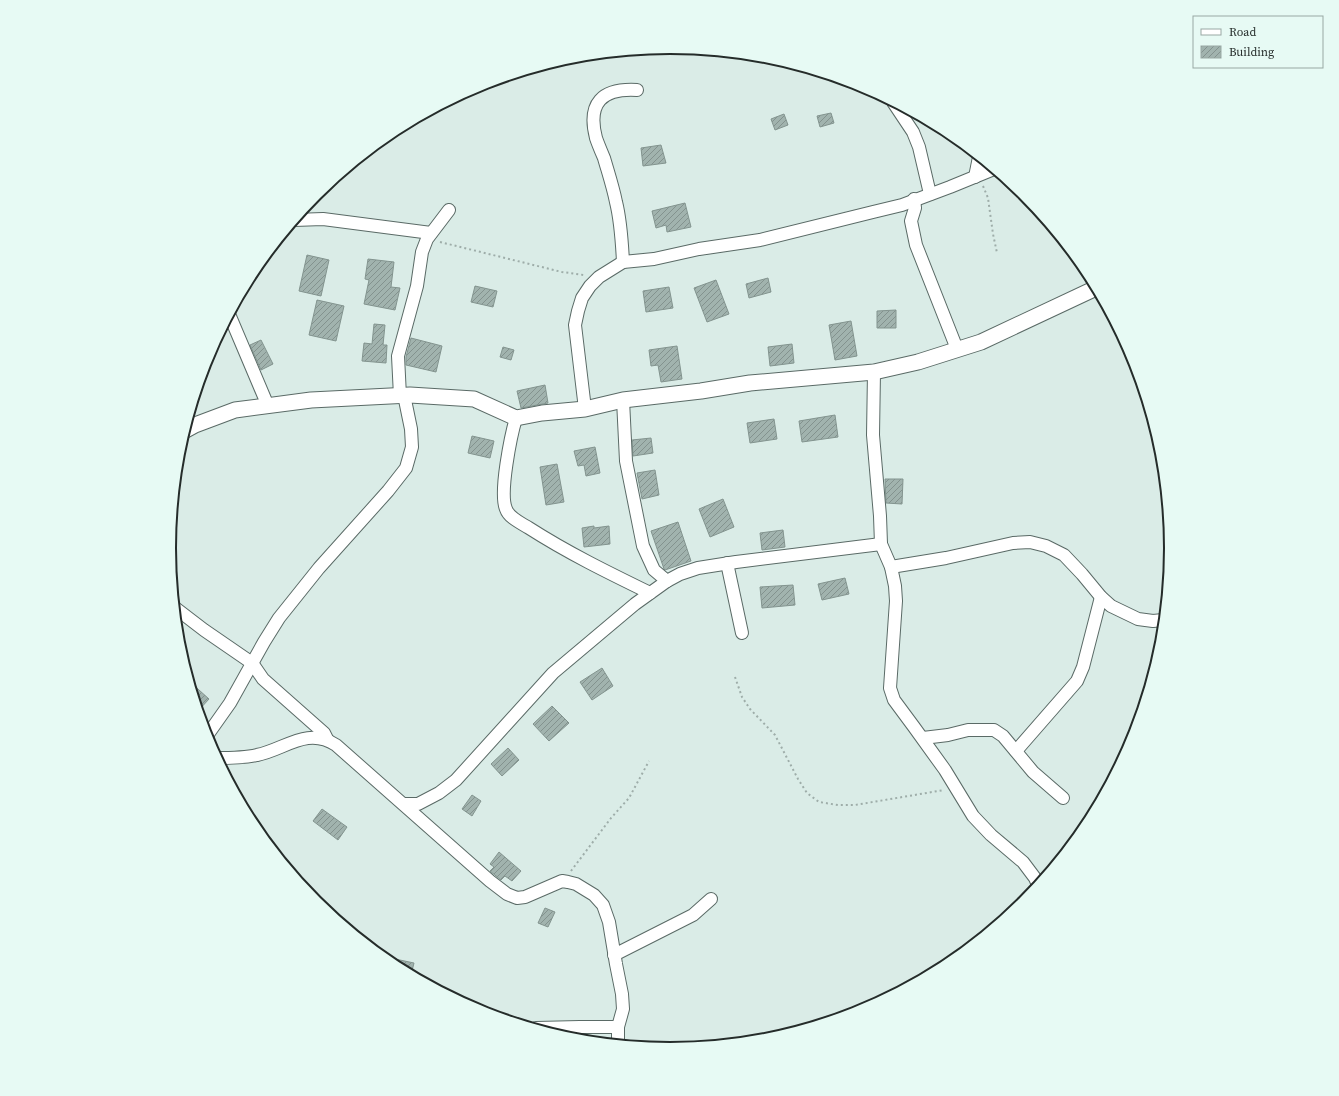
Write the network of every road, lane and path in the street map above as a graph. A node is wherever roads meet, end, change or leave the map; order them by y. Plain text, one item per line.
1 (637, 90) dead end
2 (900, 111) edge
3 (978, 163) edge
4 (988, 171) edge
5 (977, 176) junction
6 (930, 194) junction
7 (914, 200) junction
8 (449, 210) dead end
9 (300, 220) edge
10 (429, 236) junction
11 (997, 253) dead end
12 (624, 262) junction
13 (599, 277) junction
14 (1090, 291) edge
15 (232, 320) edge
16 (957, 349) junction
17 (874, 372) junction
18 (402, 396) junction
19 (623, 400) junction
20 (268, 406) junction
21 (585, 409) junction
22 (516, 418) junction
23 (190, 428) edge
24 (881, 544) junction
25 (727, 564) junction
26 (890, 567) junction
27 (667, 581) junction
28 (650, 593) junction
29 (1101, 597) junction
30 (180, 612) edge
31 (1158, 621) edge
32 (742, 633) dead end
33 (252, 663) junction
34 (735, 677) dead end
35 (211, 730) edge
36 (923, 738) junction
37 (327, 739) junction
38 (1016, 751) junction
39 (222, 758) edge
40 (649, 762) dead end
41 (955, 789) junction
42 (1063, 798) dead end
43 (404, 804) junction
44 (1036, 879) edge
45 (562, 881) junction
46 (711, 899) dead end
47 (614, 954) junction
48 (552, 1028) edge
49 (618, 1028) junction
50 (618, 1039) edge

1 - 12 street
2 - 6 street
3 - 5 street
4 - 5 street
5 - 6 street
5 - 11 path
6 - 7 street
7 - 12 street
7 - 16 street
8 - 10 street
9 - 10 street
10 - 13 path
10 - 18 street
12 - 13 street
13 - 21 street
14 - 16 street
15 - 20 street
16 - 17 street
17 - 19 street
17 - 24 street
18 - 20 street
18 - 22 street
18 - 33 street
19 - 21 street
19 - 27 street
20 - 23 street
21 - 22 street
22 - 28 street
24 - 25 street
24 - 26 street
25 - 27 street
25 - 32 street
26 - 29 street
26 - 36 street
27 - 28 street
28 - 43 street
29 - 31 street
29 - 38 street
30 - 33 street
33 - 35 street
33 - 37 street
34 - 41 path
36 - 38 street
36 - 41 street
37 - 39 street
37 - 43 street
38 - 42 street
40 - 45 path
41 - 44 street
43 - 45 street
45 - 47 street
46 - 47 street
47 - 49 street
48 - 49 street
49 - 50 street

